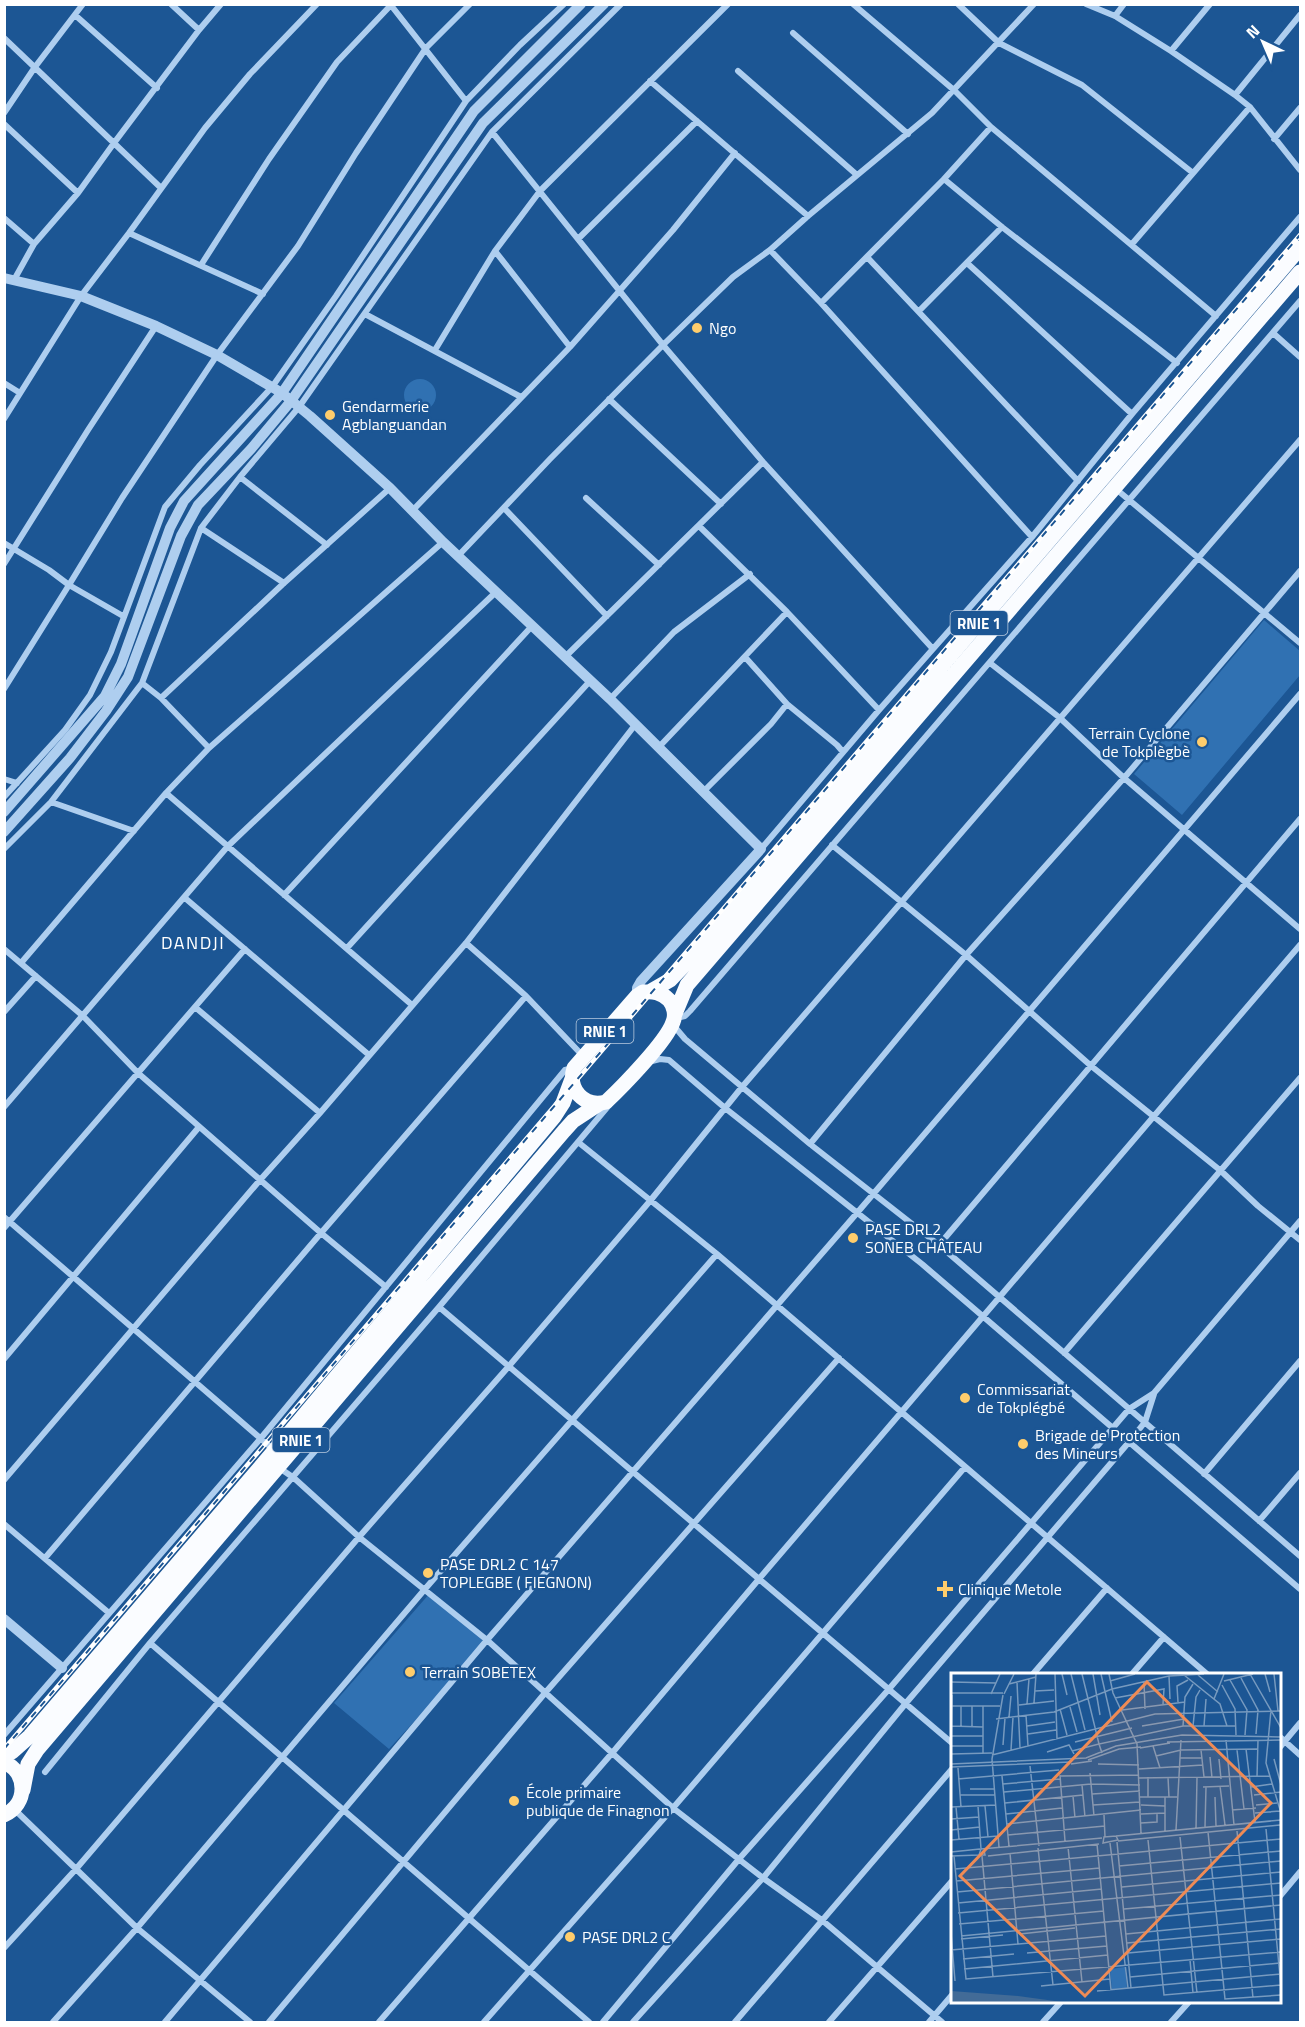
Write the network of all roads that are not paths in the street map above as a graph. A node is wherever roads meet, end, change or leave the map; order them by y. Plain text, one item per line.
1 (83, 4) edge
2 (171, 4) edge
3 (221, 4) edge
4 (317, 4) edge
5 (470, 4) edge
6 (564, 4) edge
7 (581, 4) edge
8 (604, 4) edge
9 (621, 4) edge
10 (728, 4) edge
11 (853, 4) edge
12 (958, 4) edge
13 (1034, 4) edge
14 (1086, 4) edge
15 (1124, 4) edge
16 (1210, 4) edge
17 (391, 5) edge
18 (75, 15) junction
19 (1300, 15) edge
20 (1114, 16) junction
21 (199, 30) junction
22 (793, 33) dead end
23 (4, 38) edge
24 (999, 43) junction
25 (520, 45) junction
26 (426, 48) junction
27 (1171, 51) junction
28 (530, 55) junction
29 (34, 67) junction
30 (738, 71) dead end
31 (650, 81) junction
32 (157, 88) junction
33 (955, 91) junction
34 (1235, 95) junction
35 (466, 101) junction
36 (1250, 107) junction
37 (1300, 108) edge
38 (4, 113) edge
39 (697, 121) junction
40 (4, 124) edge
41 (991, 127) junction
42 (492, 132) junction
43 (908, 134) junction
44 (1274, 139) junction
45 (114, 143) junction
46 (735, 153) junction
47 (1300, 170) edge
48 (1193, 173) junction
49 (858, 175) junction
50 (944, 178) junction
51 (160, 188) junction
52 (540, 191) junction
53 (78, 193) junction
54 (808, 216) junction
55 (4, 218) edge
56 (1300, 218) edge
57 (1002, 227) junction
58 (129, 234) junction
59 (578, 239) junction
60 (34, 244) junction
61 (1132, 244) junction
62 (1300, 248) edge
63 (495, 250) junction
64 (770, 250) junction
65 (867, 257) junction
66 (967, 263) junction
67 (201, 265) junction
68 (1300, 272) edge
69 (9, 279) edge
70 (620, 291) junction
71 (263, 294) junction
72 (81, 296) junction
73 (1300, 301) edge
74 (821, 303) junction
75 (918, 311) junction
76 (365, 314) junction
77 (1216, 316) junction
78 (156, 326) junction
79 (1273, 333) junction
80 (663, 345) junction
81 (570, 347) junction
82 (435, 350) junction
83 (217, 355) junction
84 (1300, 357) edge
85 (1177, 363) junction
86 (4, 383) edge
87 (277, 390) junction
88 (20, 393) junction
89 (521, 397) junction
90 (609, 399) junction
91 (295, 404) junction
92 (1132, 414) junction
93 (4, 419) edge
94 (1300, 440) edge
95 (763, 462) junction
96 (1090, 466) junction
97 (240, 477) junction
98 (1078, 481) junction
99 (1110, 483) junction
100 (390, 488) junction
101 (586, 498) dead end
102 (1129, 500) junction
103 (721, 504) junction
104 (504, 508) junction
105 (413, 510) junction
106 (699, 526) junction
107 (201, 528) junction
108 (1032, 537) junction
109 (443, 542) junction
110 (4, 543) edge
111 (327, 545) junction
112 (14, 550) junction
113 (458, 556) junction
114 (1199, 559) junction
115 (4, 564) edge
116 (658, 566) junction
117 (1300, 571) edge
118 (750, 574) junction
119 (284, 583) junction
120 (69, 585) junction
121 (496, 592) junction
122 (787, 612) junction
123 (1264, 613) junction
124 (123, 616) junction
125 (608, 616) junction
126 (532, 626) junction
127 (1300, 643) edge
128 (933, 649) junction
129 (565, 657) junction
130 (745, 657) junction
131 (990, 663) junction
132 (590, 681) junction
133 (142, 683) junction
134 (4, 689) edge
135 (1300, 694) edge
136 (161, 698) junction
137 (610, 699) junction
138 (787, 704) junction
139 (879, 710) junction
140 (1060, 718) junction
141 (635, 725) junction
142 (209, 748) junction
143 (657, 748) junction
144 (843, 752) junction
145 (1124, 778) junction
146 (4, 779) edge
147 (17, 783) junction
148 (703, 792) junction
149 (166, 793) junction
150 (4, 797) edge
151 (51, 802) junction
152 (4, 812) edge
153 (1300, 819) edge
154 (1184, 830) junction
155 (134, 831) junction
156 (4, 832) edge
157 (832, 845) junction
158 (228, 846) junction
159 (4, 849) edge
160 (761, 849) junction
161 (1246, 883) junction
162 (284, 894) junction
163 (184, 898) junction
164 (903, 903) junction
165 (1300, 930) edge
166 (466, 943) junction
167 (1300, 945) edge
168 (347, 948) junction
169 (4, 949) edge
170 (245, 949) junction
171 (966, 955) junction
172 (21, 963) junction
173 (36, 976) junction
174 (644, 994) junction
175 (526, 996) junction
176 (412, 1005) junction
177 (195, 1007) junction
178 (1029, 1011) junction
179 (4, 1012) edge
180 (83, 1016) junction
181 (674, 1019) junction
182 (369, 1055) junction
183 (641, 1064) junction
184 (1090, 1065) junction
185 (576, 1067) junction
186 (138, 1073) junction
187 (1300, 1078) edge
188 (742, 1087) junction
189 (615, 1093) junction
190 (599, 1104) junction
191 (4, 1107) edge
192 (725, 1108) junction
193 (320, 1113) junction
194 (1154, 1116) junction
195 (199, 1127) junction
196 (578, 1142) junction
197 (810, 1144) junction
198 (1221, 1171) junction
199 (260, 1180) junction
200 (873, 1193) junction
201 (650, 1201) junction
202 (857, 1213) junction
203 (7, 1219) edge
204 (1300, 1221) edge
205 (4, 1228) edge
206 (1291, 1232) junction
207 (321, 1233) junction
208 (1300, 1240) edge
209 (939, 1245) junction
210 (717, 1254) junction
211 (74, 1277) junction
212 (386, 1287) junction
213 (999, 1297) junction
214 (777, 1305) junction
215 (439, 1307) junction
216 (983, 1316) junction
217 (134, 1329) junction
218 (1064, 1353) junction
219 (838, 1358) junction
220 (4, 1359) edge
221 (1300, 1360) edge
222 (509, 1366) junction
223 (196, 1382) junction
224 (1154, 1393) junction
225 (1129, 1408) junction
226 (901, 1412) junction
227 (573, 1420) junction
228 (1145, 1422) junction
229 (1113, 1428) junction
230 (261, 1438) junction
231 (1129, 1442) junction
232 (275, 1450) junction
233 (278, 1467) junction
234 (965, 1467) junction
235 (633, 1472) junction
236 (1300, 1473) edge
237 (1204, 1474) junction
238 (294, 1478) junction
239 (4, 1480) edge
240 (1259, 1521) junction
241 (694, 1523) junction
242 (1031, 1523) junction
243 (4, 1524) edge
244 (359, 1536) junction
245 (1047, 1537) junction
246 (1300, 1556) edge
247 (45, 1558) junction
248 (759, 1579) junction
249 (1107, 1588) junction
250 (1300, 1588) edge
251 (425, 1589) junction
252 (109, 1613) junction
253 (4, 1619) edge
254 (822, 1632) junction
255 (1164, 1637) junction
256 (487, 1640) junction
257 (150, 1643) junction
258 (62, 1668) junction
259 (1034, 1673) edge
260 (1133, 1673) edge
261 (1206, 1673) edge
262 (889, 1689) junction
263 (545, 1694) junction
264 (219, 1703) junction
265 (906, 1703) junction
266 (1300, 1723) edge
267 (4, 1735) edge
268 (1282, 1739) edge
269 (951, 1742) edge
270 (613, 1752) junction
271 (4, 1755) edge
272 (1300, 1755) edge
273 (282, 1757) junction
274 (4, 1762) edge
275 (951, 1770) edge
276 (45, 1772) dead end
277 (23, 1790) junction
278 (673, 1808) junction
279 (343, 1810) junction
280 (9, 1812) edge
281 (739, 1859) junction
282 (403, 1862) junction
283 (76, 1869) junction
284 (1300, 1872) edge
285 (763, 1878) junction
286 (951, 1882) edge
287 (1281, 1895) edge
288 (470, 1920) junction
289 (823, 1921) junction
290 (137, 1928) junction
291 (4, 1948) edge
292 (877, 1967) junction
293 (529, 1971) junction
294 (201, 1981) junction
295 (951, 1996) edge
296 (1059, 2003) edge
297 (1187, 2003) edge
298 (934, 2016) junction
299 (53, 2022) edge
300 (165, 2022) edge
301 (250, 2022) edge
302 (269, 2022) edge
303 (379, 2022) edge
304 (484, 2022) edge
305 (589, 2022) edge
306 (603, 2022) edge
307 (633, 2022) edge
308 (735, 2022) edge
309 (830, 2022) edge
310 (929, 2022) edge
311 (942, 2022) edge
312 (1042, 2022) edge
313 (1171, 2022) edge

1 - 18 street
2 - 21 street
3 - 21 street
4 - 51 street
5 - 26 street
6 - 25 street
7 - 28 street
8 - 91 street
9 - 42 street
10 - 31 street
11 - 33 street
12 - 24 street
13 - 24 street
14 - 20 street
15 - 20 street
16 - 27 street
17 - 26 street
17 - 67 street
18 - 29 street
18 - 32 street
19 - 34 street
20 - 27 street
21 - 32 street
22 - 43 street
23 - 29 street
24 - 33 street
24 - 48 street
25 - 28 street
25 - 35 street
26 - 35 street
26 - 71 street
27 - 34 street
28 - 87 street
29 - 38 street
29 - 45 street
30 - 49 street
31 - 39 street
31 - 52 street
32 - 45 street
33 - 41 street
33 - 43 street
34 - 36 street
35 - 87 street
36 - 44 street
36 - 48 street
37 - 44 street
39 - 46 street
39 - 59 street
40 - 53 street
41 - 50 street
41 - 61 street
42 - 52 street
42 - 76 street
43 - 49 street
44 - 47 street
45 - 51 street
45 - 53 street
46 - 54 street
46 - 70 street
48 - 61 street
49 - 54 street
50 - 57 street
50 - 65 street
51 - 58 street
52 - 59 street
52 - 63 street
53 - 60 street
54 - 64 street
55 - 60 street
56 - 77 street
57 - 66 street
57 - 85 street
58 - 67 street
58 - 72 street
59 - 70 street
60 - 69 street
61 - 77 street
62 - 99 highway, RNIE 1
63 - 81 street
63 - 82 street
64 - 74 street
64 - 80 street
65 - 74 street
65 - 75 street
66 - 75 street
66 - 92 street
67 - 71 street
68 - 99 highway, RNIE 1
69 - 72 street
70 - 80 street
70 - 81 street
71 - 83 street
72 - 78 street
72 - 88 street
73 - 79 street
74 - 108 street
75 - 98 street
76 - 82 street
76 - 91 street
77 - 85 street
78 - 83 street
78 - 112 street
79 - 84 street
79 - 102 street
80 - 90 street
80 - 95 street
81 - 89 street
82 - 89 street
83 - 87 street
83 - 120 street
85 - 92 street
86 - 88 street
87 - 91 street
87 - 124 street
87 - 152 street
88 - 93 street
89 - 105 street
90 - 103 street
90 - 104 street
91 - 97 street
91 - 100 street
91 - 156 street
92 - 96 street
94 - 114 street
95 - 103 street
95 - 128 street
96 - 98 street
96 - 99 street
97 - 107 street
97 - 111 street
98 - 108 street
99 - 102 street
99 - 174 highway, RNIE 1
99 - 181 highway, RNIE 1
100 - 105 street
100 - 111 street
101 - 116 street
102 - 114 street
102 - 131 street
103 - 106 street
104 - 113 street
104 - 125 street
105 - 109 street
106 - 116 street
106 - 118 street
107 - 119 street
107 - 133 street
108 - 128 street
109 - 113 street
109 - 142 street
110 - 112 street
111 - 119 street
112 - 115 street
112 - 120 street
113 - 121 street
114 - 123 street
114 - 140 street
116 - 125 street
117 - 123 street
118 - 122 street
118 - 137 street
119 - 136 street
120 - 124 street
120 - 134 street
121 - 126 street
121 - 158 street
122 - 130 street
122 - 139 street
123 - 127 street
123 - 145 street
124 - 147 street
125 - 129 street
126 - 129 street
126 - 162 street
128 - 139 street
129 - 132 street
130 - 138 street
130 - 143 street
131 - 140 street
131 - 157 street
132 - 137 street
132 - 168 street
133 - 136 street
133 - 151 street
135 - 154 street
136 - 142 street
137 - 141 street
138 - 144 street
138 - 148 street
139 - 144 street
140 - 145 street
140 - 164 street
141 - 143 street
141 - 166 street
142 - 149 street
143 - 148 street
144 - 160 street
145 - 154 street
145 - 171 street
146 - 147 street
147 - 150 street
148 - 160 street
149 - 155 street
149 - 158 street
151 - 155 street
151 - 159 street
153 - 161 street
154 - 161 street
154 - 178 street
155 - 172 street
157 - 164 street
157 - 181 street
158 - 162 street
158 - 163 street
160 - 174 street
161 - 165 street
161 - 184 street
162 - 168 street
163 - 170 street
163 - 180 street
164 - 171 street
164 - 188 street
166 - 175 street
166 - 176 street
167 - 194 street
168 - 176 street
169 - 172 street
170 - 177 street
170 - 182 street
171 - 178 street
171 - 197 street
172 - 173 street
173 - 179 street
173 - 180 street
174 - 181 highway
174 - 185 highway, RNIE 1
175 - 185 street
175 - 207 street
176 - 182 street
177 - 186 street
177 - 193 street
178 - 184 street
178 - 200 street
180 - 186 street
180 - 191 street
181 - 183 highway, RNIE 1
181 - 188 street
182 - 193 street
183 - 189 highway, RNIE 1
183 - 192 street
184 - 194 street
184 - 209 street
185 - 190 highway
185 - 212 street
185 - 232 highway, RNIE 1
186 - 195 street
186 - 203 street
187 - 198 street
188 - 192 street
188 - 197 street
189 - 190 highway, RNIE 1
189 - 196 street
190 - 233 highway, RNIE 1
192 - 201 street
192 - 202 street
193 - 199 street
194 - 198 street
194 - 213 street
195 - 199 street
195 - 211 street
196 - 201 street
196 - 215 street
197 - 200 street
198 - 206 street
198 - 218 street
199 - 207 street
199 - 217 street
200 - 202 street
200 - 209 street
201 - 210 street
201 - 222 street
202 - 214 street
202 - 216 street
203 - 205 street
203 - 211 street
204 - 206 street
206 - 208 street
206 - 224 street
207 - 212 street
207 - 223 street
209 - 213 street
210 - 214 street
210 - 227 street
211 - 217 street
211 - 220 street
212 - 230 street
213 - 216 street
213 - 218 street
214 - 219 street
214 - 235 street
215 - 222 street
215 - 238 street
216 - 226 street
216 - 229 street
217 - 223 street
217 - 239 street
218 - 225 street
219 - 226 street
219 - 241 street
221 - 237 street
222 - 227 street
222 - 244 street
223 - 230 street
223 - 247 street
224 - 225 street
224 - 228 street
225 - 228 street
225 - 229 street
226 - 234 street
226 - 248 street
227 - 235 street
227 - 251 street
228 - 231 street
228 - 237 street
229 - 231 street
229 - 242 street
230 - 232 street
230 - 252 street
231 - 245 street
231 - 250 street
232 - 271 highway, RNIE 1
233 - 238 street
233 - 277 highway, RNIE 1
234 - 242 street
234 - 254 street
235 - 241 street
235 - 256 street
236 - 240 street
237 - 240 street
238 - 244 street
238 - 257 street
240 - 246 street
241 - 248 street
241 - 263 street
242 - 245 street
242 - 262 street
243 - 247 street
244 - 251 street
244 - 264 street
245 - 249 street
245 - 265 street
247 - 252 street
248 - 254 street
248 - 270 street
249 - 255 street
249 - 259 street
251 - 256 street
251 - 273 street
252 - 258 street
253 - 258 street
254 - 262 street
254 - 278 street
255 - 260 street
255 - 261 street
256 - 263 street
256 - 279 street
257 - 264 street
257 - 276 street
258 - 267 street
262 - 265 street
262 - 281 street
263 - 270 street
263 - 282 street
264 - 273 street
264 - 283 street
265 - 269 street
265 - 285 street
266 - 268 street
268 - 272 street
270 - 278 street
270 - 288 street
273 - 279 street
273 - 290 street
274 - 277 highway
275 - 289 street
277 - 280 highway, RNIE 1
278 - 281 street
278 - 293 street
279 - 282 street
279 - 294 street
280 - 283 street
281 - 285 street
281 - 306 street
282 - 288 street
282 - 302 street
283 - 290 street
283 - 291 street
284 - 287 street
285 - 289 street
285 - 307 street
286 - 292 street
288 - 293 street
288 - 303 street
289 - 292 street
289 - 308 street
290 - 294 street
290 - 299 street
292 - 298 street
292 - 309 street
293 - 304 street
293 - 305 street
294 - 300 street
294 - 301 street
295 - 298 street
296 - 312 street
297 - 313 street
298 - 310 street
298 - 311 street

